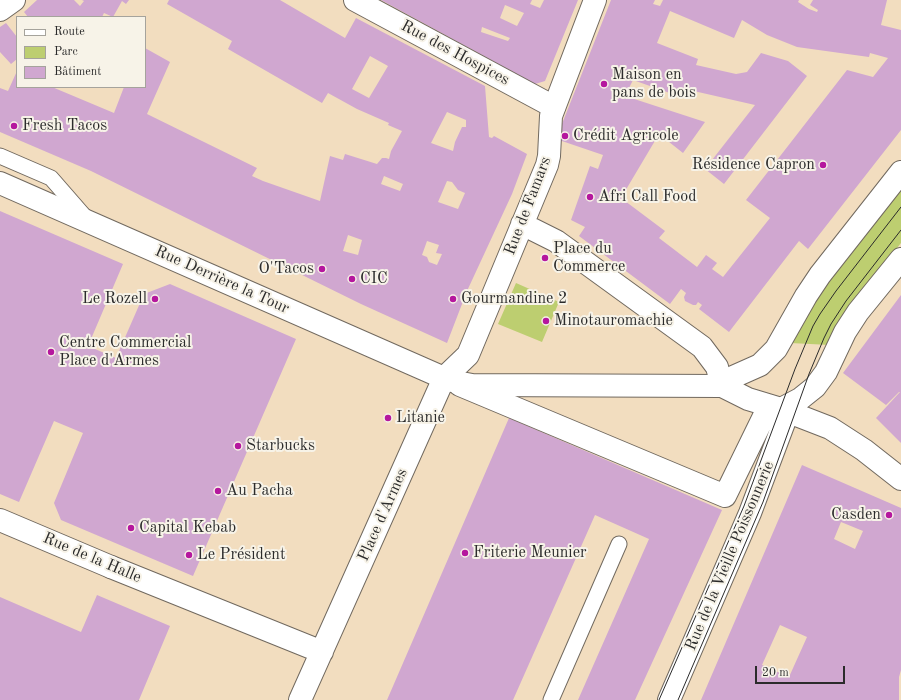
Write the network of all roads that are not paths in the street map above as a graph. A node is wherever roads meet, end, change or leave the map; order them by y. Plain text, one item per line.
1 (14, 0) edge
2 (355, 0) edge
3 (596, 0) edge
4 (0, 10) edge
5 (554, 107) junction
6 (0, 156) edge
7 (901, 172) edge
8 (0, 183) edge
9 (88, 221) junction
10 (522, 224) junction
11 (901, 259) edge
12 (760, 365) junction
13 (444, 378) junction
14 (722, 386) junction
15 (786, 411) junction
16 (901, 479) edge
17 (0, 520) edge
18 (619, 544) dead end
19 (322, 652) junction
20 (300, 700) edge
21 (551, 700) edge
22 (669, 700) edge

1 - 4 street
2 - 5 street, Rue des Hospices
3 - 5 street, Rue de Famars
5 - 10 street, Rue de Famars
6 - 9 lane
7 - 12 street
8 - 9 street, Rue Derrière la Tour
9 - 13 street, Rue Derrière la Tour
10 - 13 street, Rue de Famars
10 - 14 street
11 - 15 street
12 - 14 street
12 - 15 street
13 - 14 street
13 - 15 street
13 - 19 street, Place d'Armes
14 - 15 street
15 - 16 street
15 - 22 street, Rue de la Vieille Poissonnerie
17 - 19 street, Rue de la Halle
18 - 21 lane
19 - 20 street, Place d'Armes

